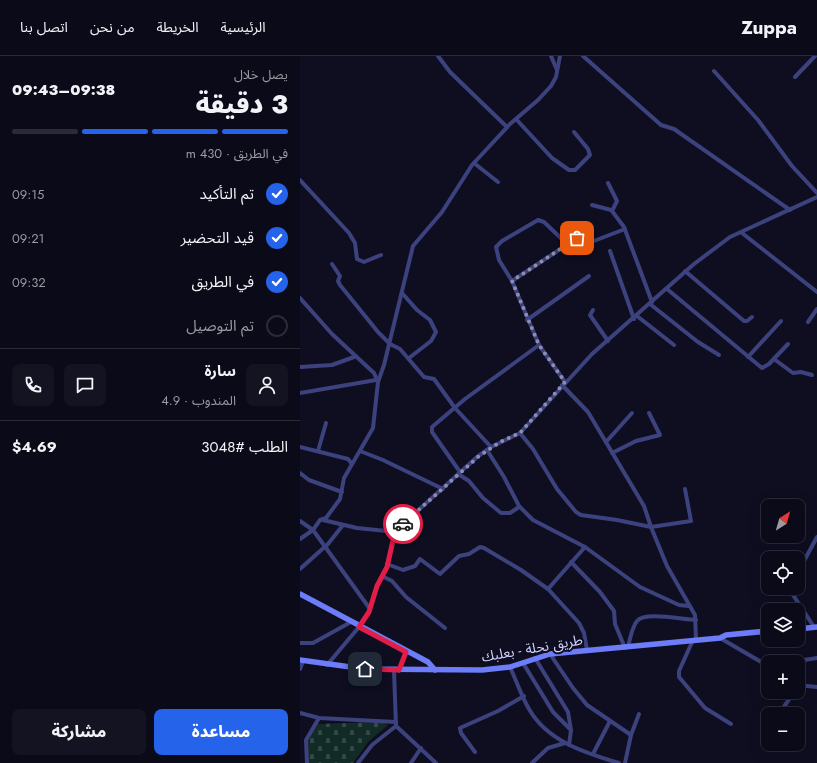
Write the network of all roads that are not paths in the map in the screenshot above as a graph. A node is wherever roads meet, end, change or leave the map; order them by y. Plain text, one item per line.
1 (438, 56) edge
2 (550, 56) edge
3 (560, 56) edge
4 (583, 56) edge
5 (815, 56) edge
6 (558, 70) junction
7 (714, 71) dead end
8 (795, 77) dead end
9 (516, 119) junction
10 (507, 127) junction
11 (574, 132) dead end
12 (474, 163) junction
13 (300, 180) edge
14 (498, 182) dead end
15 (608, 183) dead end
16 (817, 196) edge
17 (592, 205) dead end
18 (611, 210) junction
19 (790, 210) junction
20 (625, 229) junction
21 (742, 232) junction
22 (567, 244) junction
23 (610, 251) dead end
24 (381, 255) dead end
25 (332, 264) dead end
26 (685, 271) junction
27 (589, 276) dead end
28 (512, 281) junction
29 (667, 290) junction
30 (817, 292) edge
31 (402, 293) junction
32 (300, 298) edge
33 (651, 303) junction
34 (817, 309) edge
35 (593, 310) dead end
36 (638, 316) junction
37 (752, 317) dead end
38 (634, 319) junction
39 (527, 320) junction
40 (781, 321) dead end
41 (808, 322) dead end
42 (608, 341) junction
43 (390, 344) junction
44 (788, 344) dead end
45 (539, 345) junction
46 (674, 345) dead end
47 (719, 354) dead end
48 (354, 357) junction
49 (748, 357) junction
50 (409, 358) junction
51 (774, 358) junction
52 (300, 368) edge
53 (812, 375) dead end
54 (377, 381) junction
55 (564, 383) junction
56 (300, 392) edge
57 (455, 408) junction
58 (632, 413) dead end
59 (649, 413) dead end
60 (326, 423) dead end
61 (520, 433) junction
62 (606, 442) junction
63 (300, 446) edge
64 (490, 449) junction
65 (318, 451) junction
66 (360, 451) junction
67 (612, 453) junction
68 (352, 464) junction
69 (300, 472) edge
70 (459, 473) junction
71 (443, 489) junction
72 (685, 489) dead end
73 (342, 492) junction
74 (519, 507) junction
75 (320, 520) junction
76 (300, 521) edge
77 (343, 526) junction
78 (650, 527) junction
79 (313, 530) junction
80 (396, 532) junction
81 (817, 537) edge
82 (300, 539) edge
83 (325, 547) junction
84 (585, 548) junction
85 (805, 559) edge
86 (571, 562) junction
87 (387, 564) junction
88 (300, 569) edge
89 (382, 576) junction
90 (548, 589) junction
91 (794, 595) edge
92 (301, 597) edge
93 (689, 606) junction
94 (370, 609) junction
95 (696, 620) junction
96 (351, 622) junction
97 (359, 627) junction
98 (815, 627) edge
99 (445, 628) dead end
100 (805, 628) edge
101 (761, 632) edge
102 (720, 638) junction
103 (695, 640) junction
104 (300, 642) edge
105 (626, 647) junction
106 (587, 650) junction
107 (406, 652) junction
108 (550, 654) junction
109 (535, 658) junction
110 (817, 658) edge
111 (301, 660) edge
112 (805, 660) edge
113 (761, 662) edge
114 (523, 663) junction
115 (327, 665) junction
116 (510, 666) junction
117 (300, 669) edge
118 (435, 670) junction
119 (396, 671) junction
120 (805, 686) edge
121 (817, 687) edge
122 (524, 696) junction
123 (300, 713) edge
124 (639, 714) dead end
125 (319, 718) junction
126 (610, 721) junction
127 (396, 724) junction
128 (731, 724) dead end
129 (571, 730) junction
130 (631, 735) junction
131 (567, 744) junction
132 (420, 748) junction
133 (475, 752) dead end
134 (593, 754) junction
135 (307, 763) edge
136 (358, 763) edge
137 (411, 763) edge
138 (436, 763) edge
139 (532, 763) edge
140 (618, 763) edge
141 (625, 763) edge

1 - 10 street
2 - 6 street
3 - 6 street
4 - 19 street
5 - 8 street
6 - 9 street
7 - 16 street
9 - 10 street
9 - 11 street
10 - 12 street
12 - 14 street
12 - 31 street
13 - 24 street
15 - 18 street
16 - 19 street
17 - 18 street
18 - 20 street
19 - 21 street
20 - 22 street
20 - 33 street
21 - 26 street
21 - 30 street
22 - 28 street
22 - 28 street
23 - 38 street
25 - 43 street
26 - 29 street
26 - 37 street
27 - 39 street
28 - 39 street
29 - 33 street
29 - 49 street
31 - 43 street
31 - 50 street
32 - 48 street
33 - 36 street
33 - 47 street
34 - 41 street
35 - 42 street
36 - 38 street
36 - 46 street
38 - 42 street
39 - 45 street
40 - 49 street
42 - 55 street
43 - 50 street
43 - 54 street
44 - 51 street
45 - 55 street
45 - 57 street
48 - 52 street
48 - 54 street
49 - 51 street
50 - 57 street
51 - 53 street
54 - 56 street
54 - 66 street
55 - 61 street
55 - 62 street
57 - 64 street
57 - 70 street
58 - 62 street
59 - 67 street
60 - 65 street
61 - 64 street
61 - 78 street
62 - 67 street
63 - 65 street
64 - 70 street
64 - 74 street
65 - 68 street
66 - 68 street
66 - 71 street
67 - 78 street
68 - 73 street
69 - 73 street
70 - 71 street
70 - 74 street
71 - 80 street
72 - 78 street
73 - 75 street
74 - 84 street
75 - 77 street
75 - 79 street
76 - 79 street
77 - 80 street
77 - 83 street
78 - 93 street
79 - 82 street
79 - 83 street
80 - 87 street
81 - 85 street
83 - 88 street
83 - 94 street
84 - 86 street
84 - 93 street
86 - 90 street
86 - 105 street
87 - 89 street
87 - 90 street
89 - 94 street
89 - 99 street
90 - 106 street
91 - 98 street
92 - 96 street
93 - 95 street
94 - 97 street
95 - 103 street
95 - 105 street
96 - 97 street
96 - 104 street
97 - 107 street
97 - 115 street
98 - 100 street
101 - 102 street, طريق نحلة - بعلبك
102 - 103 street, طريق نحلة - بعلبك
102 - 113 street
103 - 105 street, طريق نحلة - بعلبك
103 - 128 street
105 - 106 street, طريق نحلة - بعلبك
106 - 108 street, طريق نحلة - بعلبك
107 - 118 street
107 - 119 street
108 - 109 street, طريق نحلة - بعلبك
108 - 126 street
109 - 114 street, طريق نحلة - بعلبك
109 - 129 street
110 - 112 street
111 - 115 street, طريق نحلة - بعلبك
111 - 117 street
114 - 116 street, طريق نحلة - بعلبك
114 - 129 street
115 - 119 street, طريق نحلة - بعلبك
116 - 118 street, طريق نحلة - بعلبك
116 - 122 street
118 - 119 street, طريق نحلة - بعلبك
119 - 127 street
120 - 121 street
122 - 131 street
122 - 133 street
123 - 125 street
124 - 130 street
125 - 127 street
125 - 135 street
126 - 130 street
126 - 134 street
127 - 132 street
127 - 136 street
129 - 131 street
130 - 141 street
131 - 134 street
131 - 139 street
132 - 137 street
132 - 138 street
134 - 140 street

